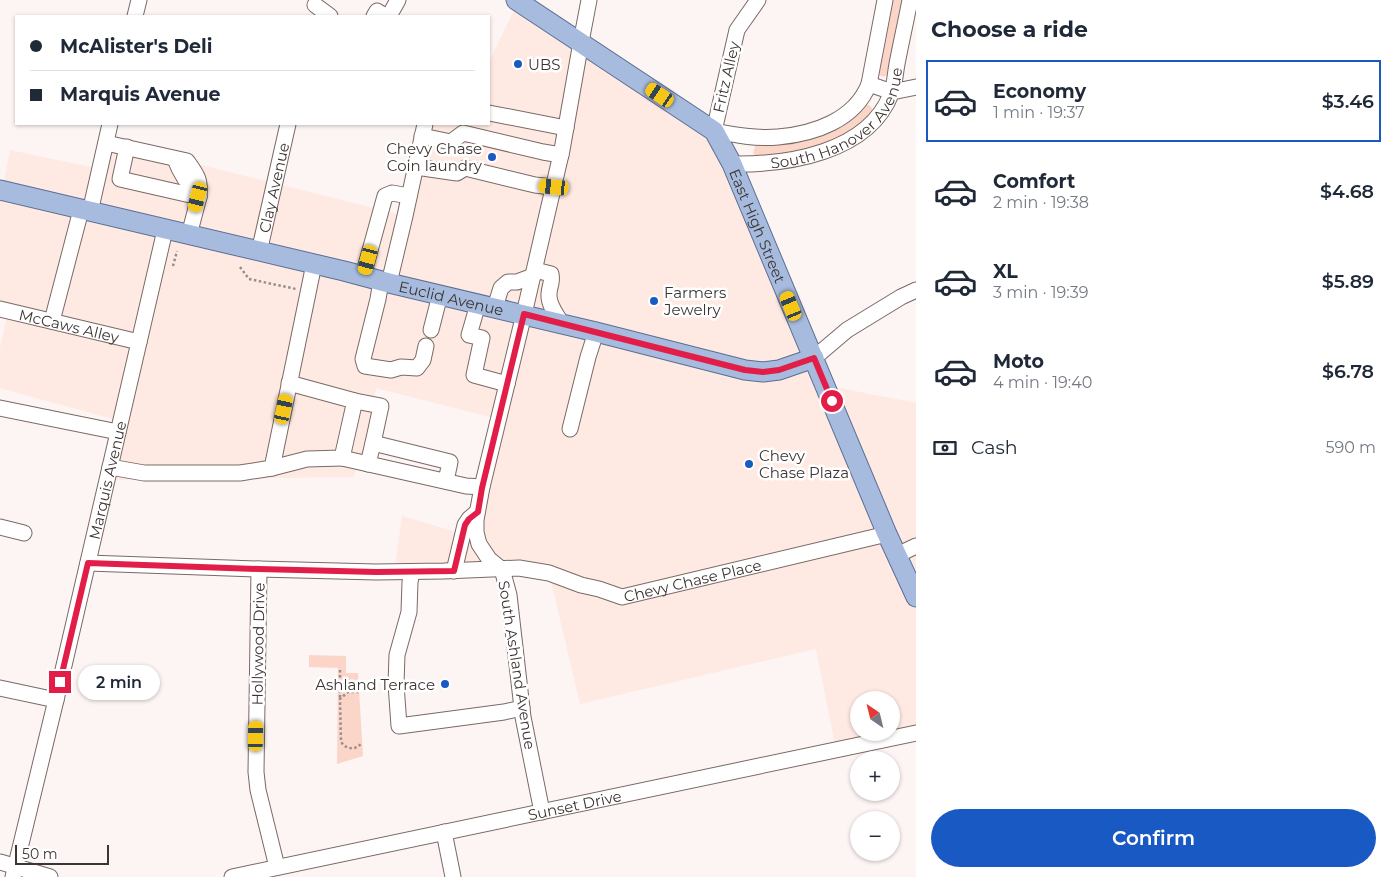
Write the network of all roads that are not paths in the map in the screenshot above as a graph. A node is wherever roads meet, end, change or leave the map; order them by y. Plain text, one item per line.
1 (139, 0) edge
2 (398, 0) edge
3 (516, 0) edge
4 (589, 0) edge
5 (758, 0) edge
6 (885, 0) edge
7 (910, 0) edge
8 (314, 7) edge
9 (135, 15) edge
10 (328, 15) edge
11 (375, 15) edge
12 (385, 15) edge
13 (388, 15) edge
14 (581, 42) junction
15 (869, 84) junction
16 (916, 87) edge
17 (892, 92) junction
18 (490, 113) edge
19 (110, 125) edge
20 (288, 125) edge
21 (566, 128) junction
22 (424, 130) edge
23 (714, 131) junction
24 (106, 143) junction
25 (128, 147) junction
26 (561, 155) junction
27 (732, 164) junction
28 (416, 167) junction
29 (554, 187) junction
30 (0, 190) edge
31 (409, 196) junction
32 (198, 197) junction
33 (86, 211) junction
34 (165, 230) junction
35 (189, 235) junction
36 (259, 252) junction
37 (314, 264) junction
38 (534, 273) junction
39 (378, 280) junction
40 (916, 290) edge
41 (440, 295) junction
42 (486, 306) junction
43 (0, 309) edge
44 (524, 314) junction
45 (52, 321) junction
46 (562, 324) junction
47 (431, 330) dead end
48 (596, 332) junction
49 (138, 342) junction
50 (426, 346) dead end
51 (814, 358) junction
52 (289, 383) junction
53 (507, 384) junction
54 (355, 401) junction
55 (0, 408) edge
56 (570, 429) dead end
57 (118, 432) junction
58 (373, 443) junction
59 (342, 458) junction
60 (368, 464) junction
61 (110, 467) junction
62 (272, 468) junction
63 (446, 481) junction
64 (482, 488) junction
65 (478, 512) junction
66 (0, 527) edge
67 (24, 533) dead end
68 (887, 534) junction
69 (916, 546) edge
70 (897, 555) junction
71 (88, 563) junction
72 (500, 568) junction
73 (259, 569) junction
74 (454, 571) junction
75 (412, 572) junction
76 (912, 576) edge
77 (916, 597) edge
78 (0, 688) edge
79 (56, 700) junction
80 (522, 708) junction
81 (916, 733) edge
82 (542, 812) junction
83 (444, 832) junction
84 (0, 862) edge
85 (277, 867) junction
86 (14, 872) edge
87 (50, 877) edge
88 (232, 877) edge
89 (453, 877) edge

1 - 9 street
2 - 13 street
3 - 14 main road, East High Street
4 - 14 street, South Ashland Avenue
5 - 23 street, Fritz Alley
6 - 15 street, South Hanover Avenue
7 - 17 street, South Hanover Avenue
8 - 10 street
11 - 12 street
14 - 21 street, South Ashland Avenue
14 - 23 main road, East High Street
15 - 17 street
15 - 23 street, South Hanover Avenue
16 - 17 street
17 - 27 street, South Hanover Avenue
18 - 21 street
19 - 24 street
20 - 36 street, Clay Avenue
21 - 26 street, South Ashland Avenue
22 - 26 street
22 - 28 street
23 - 27 main road, East High Street
24 - 25 street
24 - 33 street
25 - 32 street
25 - 32 street
26 - 29 street, South Ashland Avenue
27 - 51 main road, East High Street
28 - 29 street
28 - 31 street
29 - 38 street, South Ashland Avenue
30 - 33 main road, Euclid Avenue
31 - 39 street
31 - 39 street
32 - 35 street
33 - 34 main road, Euclid Avenue
33 - 45 street
34 - 35 main road, Euclid Avenue
34 - 49 street, Marquis Avenue
35 - 36 main road, Euclid Avenue
36 - 37 main road, Euclid Avenue
37 - 39 main road, Euclid Avenue
37 - 52 street
38 - 42 street
38 - 44 street, South Ashland Avenue
38 - 46 street
39 - 41 main road, Euclid Avenue
39 - 50 street
40 - 51 street
41 - 42 main road, Euclid Avenue
41 - 47 street
42 - 44 main road, Euclid Avenue
42 - 53 street
43 - 45 street, McCaws Alley
44 - 46 main road, Euclid Avenue
44 - 53 street, South Ashland Avenue
45 - 49 street, McCaws Alley
46 - 48 main road, Euclid Avenue
48 - 51 main road, Euclid Avenue
48 - 56 street
49 - 57 street, Marquis Avenue
51 - 68 main road, East High Street
52 - 54 street
52 - 62 street
53 - 64 street, South Ashland Avenue
54 - 58 street
54 - 59 street
55 - 57 street
57 - 61 street, Marquis Avenue
58 - 60 street
58 - 63 street
59 - 60 street
59 - 62 street
60 - 63 street
61 - 62 street
61 - 71 street, Marquis Avenue
63 - 64 street
64 - 65 street, South Ashland Avenue
65 - 72 street, South Ashland Avenue
65 - 74 street
66 - 67 street
68 - 70 main road, East High Street
68 - 72 street, Chevy Chase Place
69 - 70 street
70 - 76 main road, East High Street
71 - 73 street
71 - 79 street, Marquis Avenue
72 - 74 street
72 - 80 street, South Ashland Avenue
73 - 75 street
73 - 85 street, Hollywood Drive
74 - 75 street
75 - 80 street
76 - 77 main road, East High Street
78 - 79 street
79 - 86 street, Marquis Avenue
80 - 82 street, South Ashland Avenue
81 - 82 street, Sunset Drive
82 - 83 street, Sunset Drive
83 - 85 street, Sunset Drive
83 - 89 street
84 - 86 street
85 - 88 street, Sunset Drive
86 - 87 street

